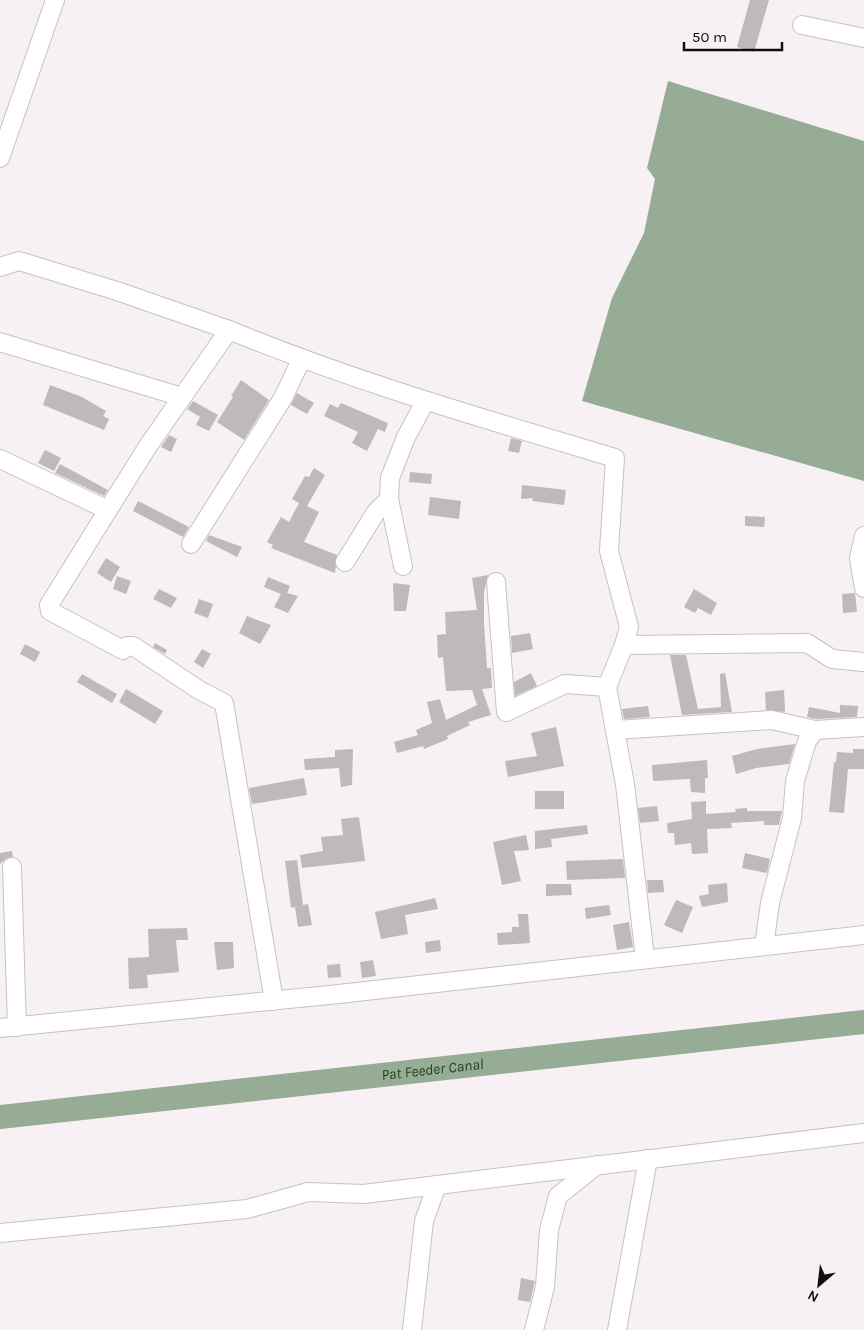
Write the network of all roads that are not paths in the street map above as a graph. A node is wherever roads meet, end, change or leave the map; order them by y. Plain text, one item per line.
1 (55, 0) edge
2 (802, 26) dead end
3 (864, 38) edge
4 (3, 141) edge
5 (0, 158) edge
6 (0, 267) edge
7 (229, 330) junction
8 (0, 342) edge
9 (301, 360) junction
10 (182, 397) junction
11 (425, 402) junction
12 (0, 459) edge
13 (389, 498) junction
14 (108, 510) junction
15 (864, 536) edge
16 (191, 544) dead end
17 (345, 562) dead end
18 (403, 566) dead end
19 (496, 582) dead end
20 (864, 588) edge
21 (624, 645) junction
22 (864, 666) edge
23 (607, 687) junction
24 (864, 728) edge
25 (615, 730) junction
26 (815, 730) junction
27 (12, 867) dead end
28 (864, 936) edge
29 (764, 946) junction
30 (645, 959) junction
31 (274, 1001) junction
32 (9, 1027) edge
33 (864, 1133) edge
34 (648, 1159) junction
35 (597, 1166) junction
36 (437, 1185) junction
37 (0, 1233) edge
38 (412, 1330) edge
39 (534, 1330) edge
40 (617, 1330) edge

1 - 4 street
2 - 3 street
4 - 5 street
6 - 7 street
7 - 9 street
7 - 10 street
8 - 10 street
9 - 11 street
9 - 16 street
10 - 14 street
11 - 13 street
11 - 21 street
12 - 14 street
13 - 17 street
13 - 18 street
14 - 31 street
15 - 20 street
19 - 23 street
21 - 22 street
21 - 23 street
23 - 25 street
24 - 26 street
25 - 26 street
25 - 30 street
26 - 29 street
27 - 32 street
28 - 29 street
29 - 30 street
30 - 31 street
31 - 32 street
33 - 34 street
34 - 35 street
34 - 40 street
35 - 36 street
35 - 39 street
36 - 37 street
36 - 38 street

